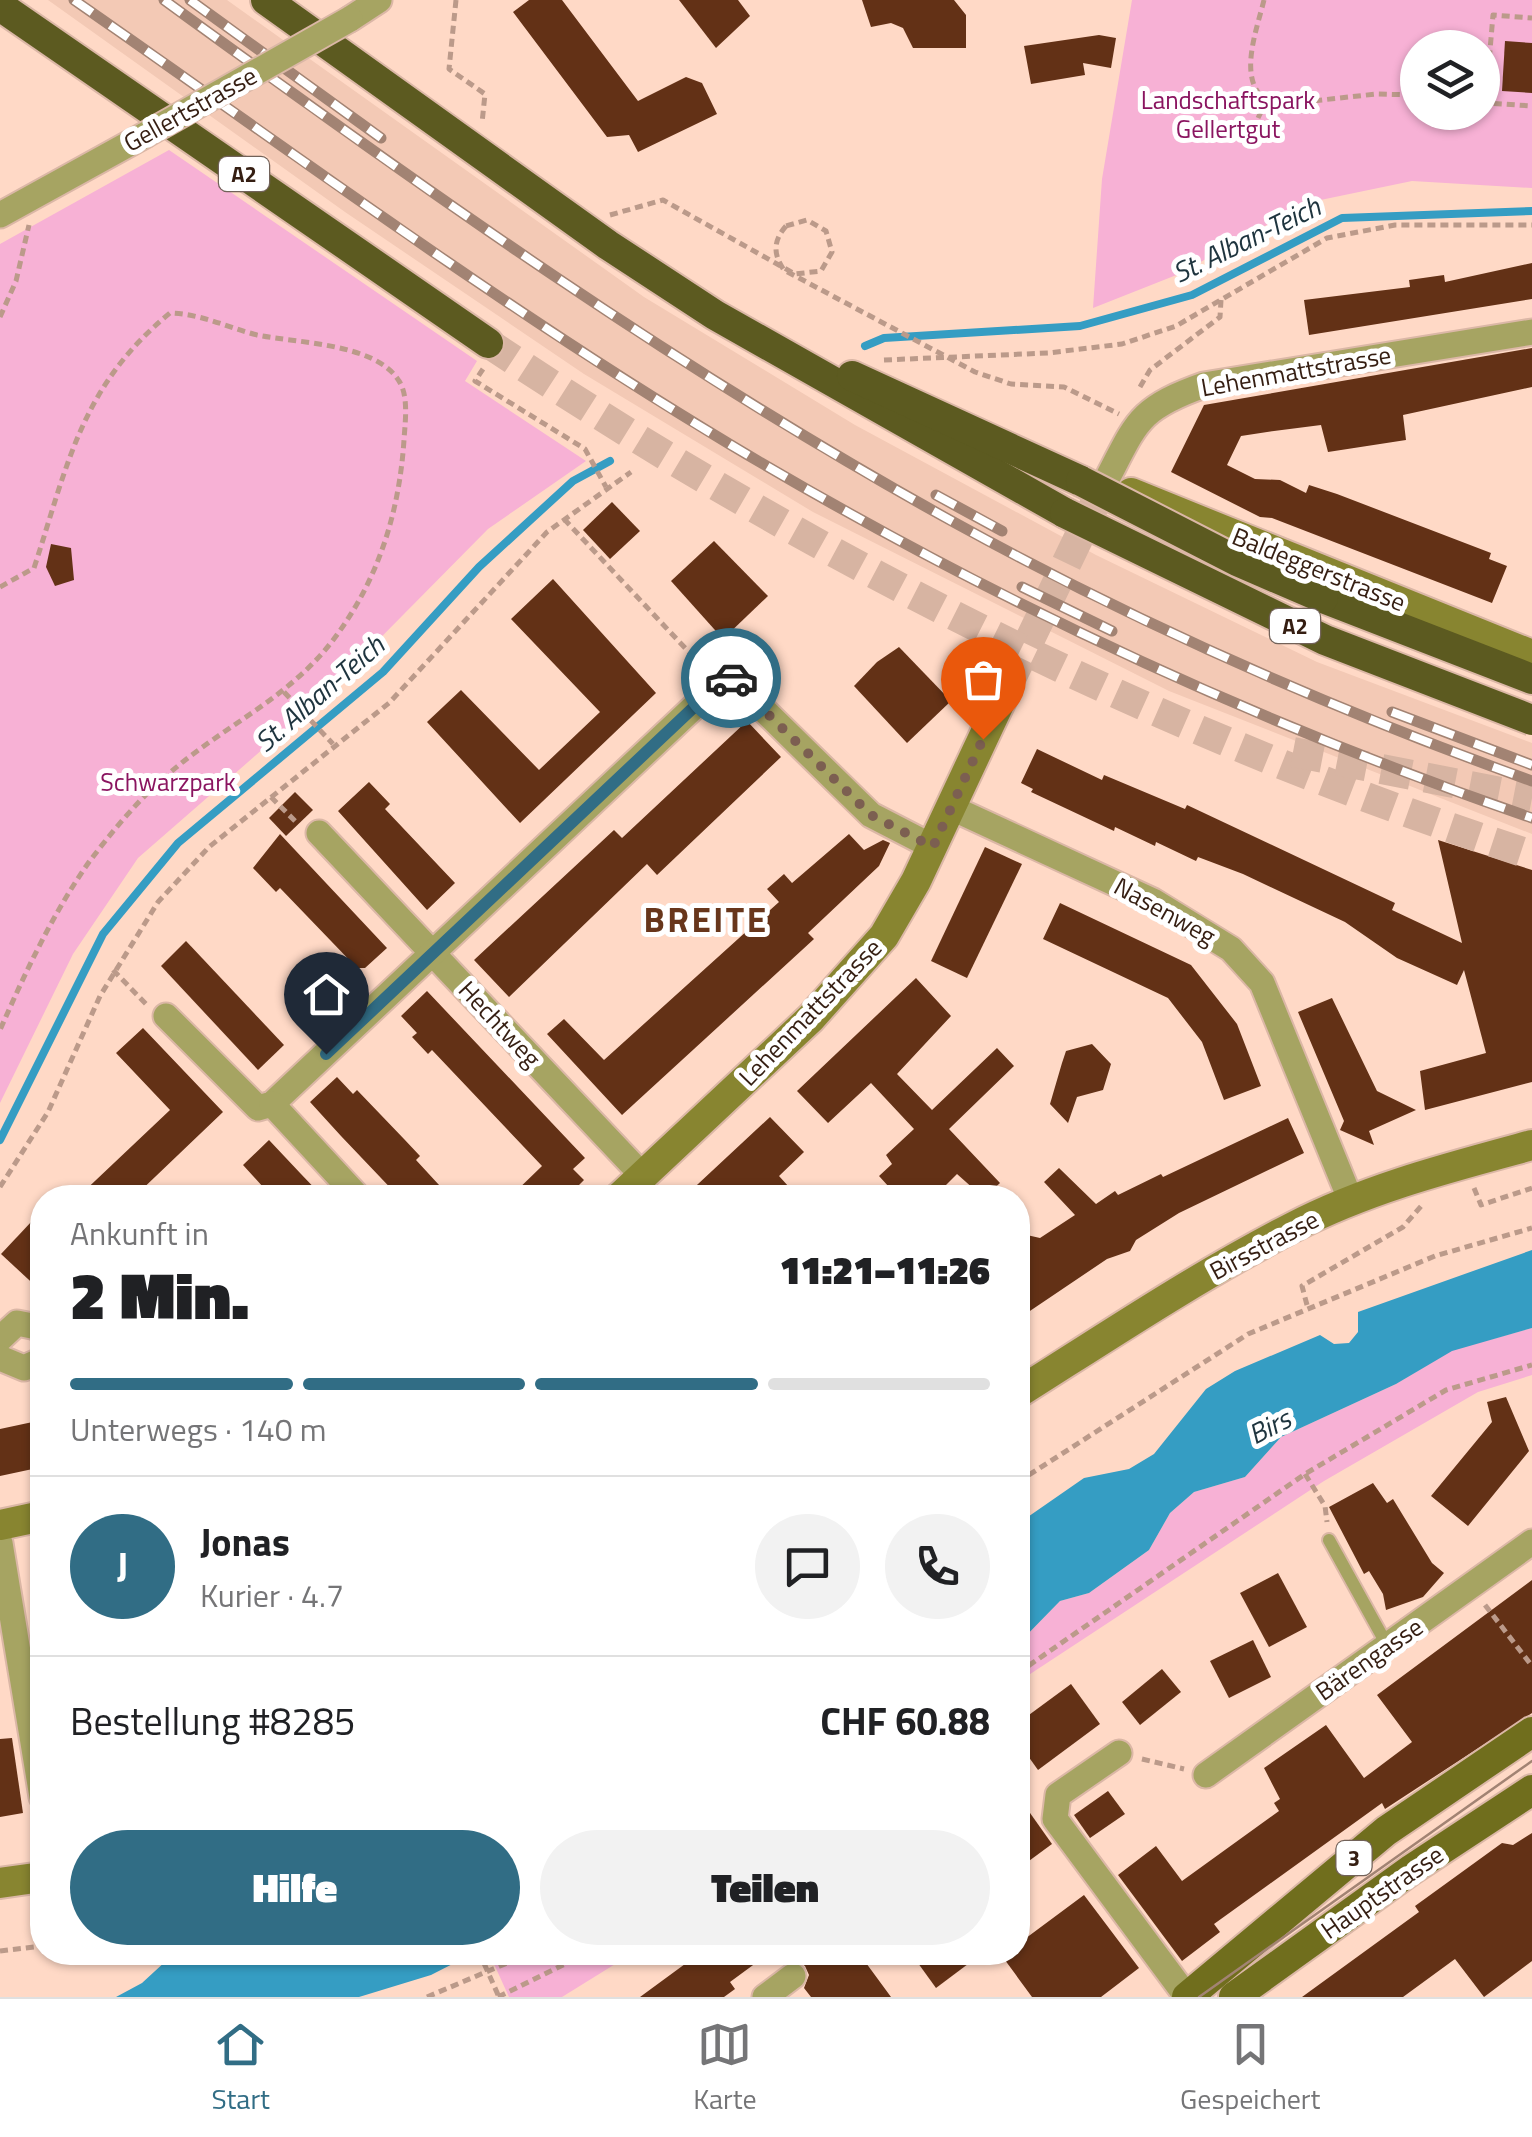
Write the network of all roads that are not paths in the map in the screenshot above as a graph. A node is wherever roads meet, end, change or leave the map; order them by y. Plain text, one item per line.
1 (266, 0) edge
2 (379, 0) edge
3 (0, 6) edge
4 (11, 209) edge
5 (715, 315) junction
6 (1532, 332) edge
7 (486, 356) tunnel mouth
8 (1093, 482) junction
9 (1532, 654) edge
10 (1532, 679) edge
11 (1008, 685) tunnel mouth
12 (1532, 720) edge
13 (952, 808) junction
14 (319, 833) road end
15 (933, 847) junction
16 (434, 954) junction
17 (166, 1016) dead end
18 (272, 1104) junction
19 (1532, 1146) edge
20 (643, 1176) junction
21 (348, 1185) edge
22 (633, 1185) edge
23 (1350, 1201) junction
24 (30, 1326) edge
25 (0, 1339) edge
26 (0, 1358) edge
27 (30, 1365) edge
28 (1030, 1385) edge
29 (30, 1519) edge
30 (0, 1526) edge
31 (1329, 1540) dead end
32 (1532, 1542) edge
33 (0, 1543) edge
34 (1387, 1646) junction
35 (30, 1671) edge
36 (1532, 1732) edge
37 (1120, 1753) road end
38 (1206, 1775) road end
39 (1532, 1790) edge
40 (30, 1879) edge
41 (0, 1883) edge
42 (793, 1976) dead end
43 (764, 1997) edge
44 (1187, 1997) edge
45 (1234, 1997) edge

1 - 5 highway, A2
2 - 4 street, Gellertstrasse, bridge
3 - 7 highway, A2
5 - 8 highway
5 - 12 highway, A2, bridge
6 - 8 street, Lehenmattstrasse
8 - 9 street, Baldeggerstrasse
8 - 10 highway, bridge
11 - 13 street, Lehenmattstrasse
13 - 15 street, Lehenmattstrasse
13 - 23 street, Nasenweg
14 - 16 street, Hechtweg
15 - 16 street
15 - 20 street, Lehenmattstrasse
16 - 18 street
16 - 20 street, Hechtweg
17 - 18 street
18 - 21 street
19 - 23 street, Birsstrasse
20 - 22 street, Lehenmattstrasse
23 - 28 street, Birsstrasse
24 - 25 street
26 - 27 street
29 - 30 street
31 - 34 lane
32 - 34 street, Bärengasse
33 - 35 street
34 - 38 street, Bärengasse
36 - 44 main road, Hauptstrasse / 3
37 - 44 street
39 - 45 main road, Hauptstrasse / 3
40 - 41 street
42 - 43 street

